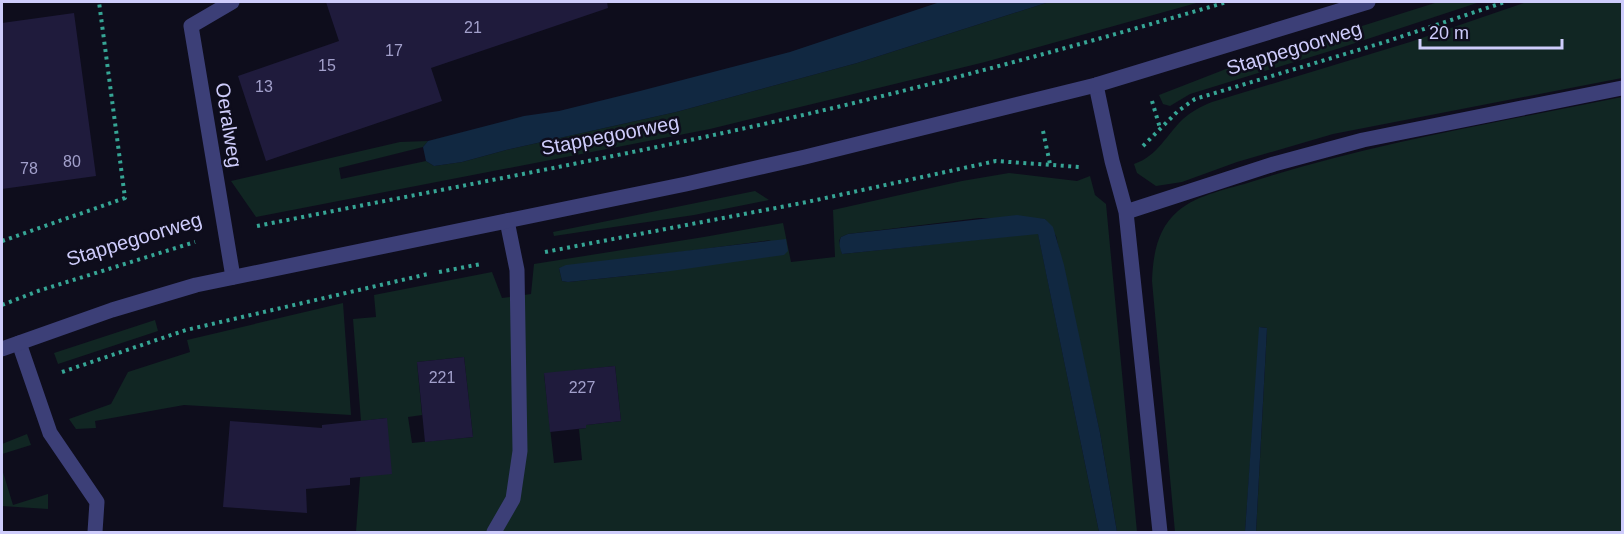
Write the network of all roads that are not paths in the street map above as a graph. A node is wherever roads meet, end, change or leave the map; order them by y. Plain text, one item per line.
1 (232, 2) edge
2 (1368, 2) edge
3 (1096, 85) junction
4 (1623, 88) edge
5 (1126, 212) junction
6 (507, 221) junction
7 (233, 277) junction
8 (19, 343) junction
9 (2, 349) edge
10 (95, 532) edge
11 (494, 532) edge
12 (1160, 532) edge

1 - 7 street, Oeralweg
2 - 3 street, Stappegoorweg
3 - 5 street
3 - 6 street, Stappegoorweg
4 - 5 street
5 - 12 street
6 - 7 street, Stappegoorweg
6 - 11 street
7 - 8 street, Stappegoorweg
8 - 9 street, Stappegoorweg
8 - 10 street

